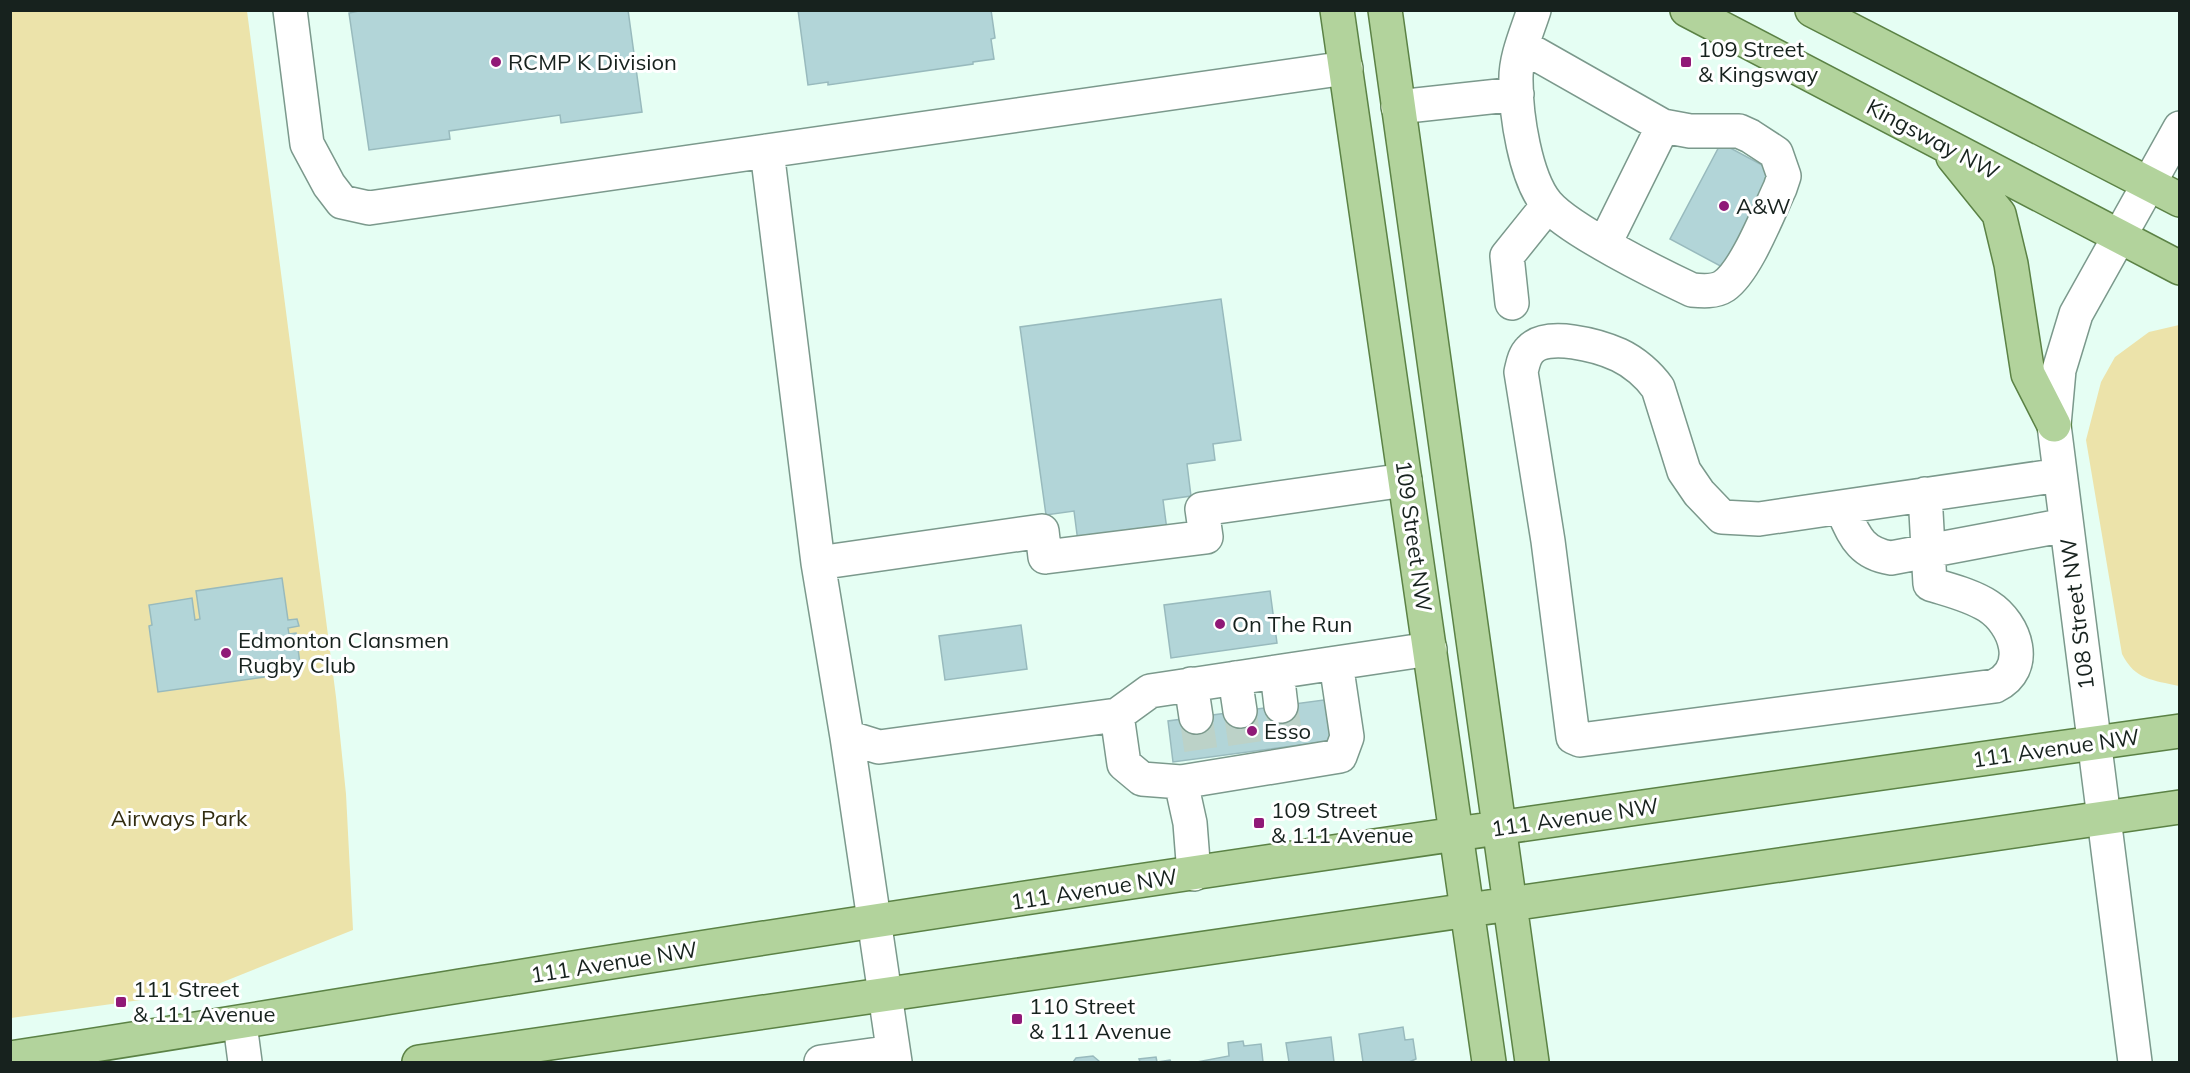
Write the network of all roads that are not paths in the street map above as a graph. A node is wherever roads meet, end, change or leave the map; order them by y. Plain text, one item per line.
1 (290, 10) edge
2 (1338, 10) edge
3 (1385, 10) edge
4 (1534, 10) edge
5 (1687, 10) edge
6 (1812, 10) edge
7 (1522, 46) junction
8 (1346, 68) junction
9 (1517, 94) junction
10 (1398, 106) junction
11 (1663, 126) junction
12 (2180, 128) edge
13 (1942, 144) junction
14 (767, 151) junction
15 (2149, 184) junction
16 (2180, 200) edge
17 (1548, 205) junction
18 (2120, 236) junction
19 (1605, 243) junction
20 (2180, 268) edge
21 (1512, 303) dead end
22 (2054, 425) junction
23 (2060, 476) junction
24 (1406, 480) junction
25 (1925, 495) junction
26 (1841, 507) junction
27 (2066, 525) junction
28 (1929, 550) junction
29 (818, 563) junction
30 (1430, 649) junction
31 (1336, 663) junction
32 (1277, 672) junction
33 (1234, 678) junction
34 (1191, 684) junction
35 (1281, 706) tunnel mouth
36 (1240, 711) tunnel mouth
37 (1117, 715) junction
38 (1196, 717) tunnel mouth
39 (2180, 731) edge
40 (847, 737) junction
41 (2092, 743) junction
42 (1196, 773) junction
43 (2180, 807) edge
44 (2103, 818) junction
45 (1500, 828) junction
46 (1457, 834) junction
47 (1194, 874) junction
48 (1510, 904) junction
49 (1468, 910) junction
50 (874, 922) junction
51 (884, 996) junction
52 (240, 1024) junction
53 (894, 1057) edge
54 (10, 1058) edge
55 (245, 1062) edge
56 (419, 1062) edge
57 (821, 1062) edge
58 (1489, 1062) edge
59 (1532, 1062) edge
60 (2135, 1062) edge

1 - 14 street
2 - 8 main road, 109 Street NW
3 - 10 main road, 109 Street NW
4 - 7 street
5 - 13 main road, Kingsway NW
6 - 15 main road
7 - 9 street
7 - 11 street
8 - 14 street
8 - 24 main road, 109 Street NW
9 - 10 street
9 - 17 street
10 - 45 main road, 109 Street NW
11 - 19 street
11 - 19 street
12 - 15 street, 108 Street NW
13 - 18 main road, Kingsway NW
13 - 22 main road
14 - 29 street
15 - 16 main road
15 - 18 street, 108 Street NW
17 - 19 street
17 - 21 street
18 - 20 main road, Kingsway NW
18 - 22 street, 108 Street NW
22 - 23 street, 108 Street NW
23 - 25 street
23 - 27 street, 108 Street NW
24 - 29 street
24 - 30 main road, 109 Street NW
25 - 26 street
25 - 28 street
26 - 28 street
26 - 28 street
27 - 28 street
27 - 41 street, 108 Street NW
29 - 40 street
30 - 31 street
30 - 46 main road, 109 Street NW
31 - 32 street
31 - 42 street
32 - 33 street
32 - 35 street
33 - 34 street
33 - 36 street
34 - 37 street
34 - 38 street
37 - 40 street
37 - 42 street
39 - 41 main road, 111 Avenue NW
40 - 50 street
41 - 44 street, 108 Street NW
41 - 45 main road, 111 Avenue NW
42 - 47 street
43 - 44 main road
44 - 48 main road
44 - 60 street, 108 Street NW
45 - 46 main road, 111 Avenue NW
45 - 48 main road, 109 Street NW
46 - 47 main road, 111 Avenue NW
46 - 49 main road, 109 Street NW
47 - 50 main road, 111 Avenue NW
48 - 49 main road
48 - 59 main road, 109 Street NW
49 - 51 main road
49 - 58 main road, 109 Street NW
50 - 51 street
50 - 52 main road, 111 Avenue NW
51 - 53 street
51 - 56 main road
52 - 54 main road, 111 Avenue NW
52 - 55 street
53 - 57 street

